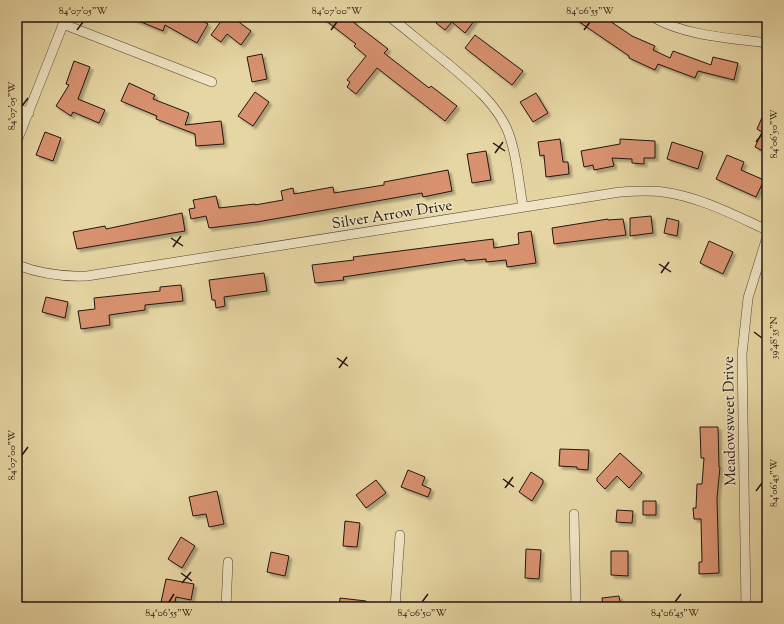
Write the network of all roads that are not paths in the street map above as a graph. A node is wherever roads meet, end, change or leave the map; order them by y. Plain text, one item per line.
1 (390, 17) edge
2 (653, 17) edge
3 (64, 21) edge
4 (767, 43) edge
5 (212, 82) dead end
6 (17, 108) edge
7 (29, 113) junction
8 (17, 141) edge
9 (523, 207) junction
10 (767, 230) edge
11 (767, 237) edge
12 (17, 265) edge
13 (574, 514) dead end
14 (400, 535) dead end
15 (228, 562) dead end
16 (17, 605) edge
17 (27, 607) edge
18 (226, 607) edge
19 (395, 607) edge
20 (576, 607) edge
21 (746, 607) edge

1 - 9 street
2 - 4 street
3 - 5 street
3 - 7 street
6 - 7 street
7 - 8 street
9 - 10 street, Silver Arrow Drive
9 - 12 street, Silver Arrow Drive
11 - 21 street, Meadowsweet Drive
13 - 20 street
14 - 19 street
15 - 18 street
16 - 17 street

